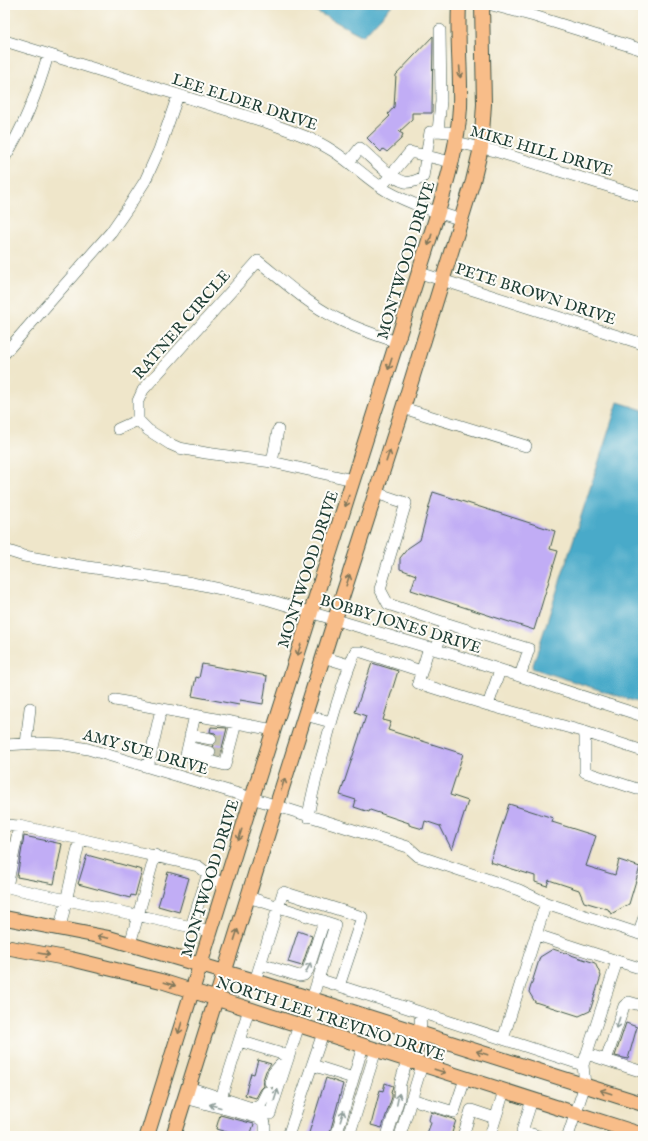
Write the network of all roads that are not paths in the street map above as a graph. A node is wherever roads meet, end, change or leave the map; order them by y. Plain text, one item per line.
1 (459, 5) edge
2 (482, 5) edge
3 (492, 5) edge
4 (440, 30) dead end
5 (5, 41) edge
6 (441, 46) junction
7 (458, 46) junction
8 (643, 50) edge
9 (48, 54) junction
10 (178, 96) junction
11 (438, 131) junction
12 (456, 138) junction
13 (480, 148) junction
14 (427, 155) junction
15 (5, 157) edge
16 (349, 162) junction
17 (451, 162) junction
18 (391, 174) junction
19 (381, 187) junction
20 (643, 197) edge
21 (438, 212) junction
22 (462, 220) junction
23 (420, 273) junction
24 (442, 280) junction
25 (397, 342) junction
26 (643, 344) edge
27 (5, 354) edge
28 (403, 408) junction
29 (138, 420) junction
30 (118, 429) dead end
31 (278, 430) dead end
32 (526, 446) dead end
33 (272, 462) junction
34 (353, 480) junction
35 (376, 493) junction
36 (5, 550) edge
37 (311, 613) junction
38 (335, 619) junction
39 (445, 623) junction
40 (433, 649) junction
41 (323, 657) junction
42 (350, 665) junction
43 (500, 670) junction
44 (421, 671) junction
45 (520, 676) junction
46 (115, 700) dead end
47 (488, 705) junction
48 (30, 708) dead end
49 (161, 709) junction
50 (194, 715) junction
51 (305, 715) junction
52 (643, 716) edge
53 (331, 722) junction
54 (236, 723) junction
55 (274, 730) junction
56 (585, 732) junction
57 (189, 741) junction
58 (5, 744) edge
59 (26, 744) junction
60 (210, 745) tunnel mouth
61 (643, 751) edge
62 (148, 767) junction
63 (638, 789) dead end
64 (252, 798) junction
65 (276, 806) junction
66 (308, 817) junction
67 (5, 825) edge
68 (19, 826) junction
69 (80, 839) junction
70 (155, 855) junction
71 (208, 873) junction
72 (224, 886) junction
73 (6, 889) edge
74 (248, 897) junction
75 (67, 899) junction
76 (310, 901) junction
77 (546, 903) junction
78 (278, 907) junction
79 (334, 908) junction
80 (138, 916) junction
81 (305, 916) junction
82 (5, 918) edge
83 (643, 920) edge
84 (326, 922) junction
85 (191, 927) junction
86 (60, 928) junction
87 (210, 931) junction
88 (641, 934) edge
89 (537, 935) junction
90 (130, 944) junction
91 (5, 947) edge
92 (617, 961) junction
93 (261, 964) junction
94 (200, 965) junction
95 (643, 969) edge
96 (224, 972) junction
97 (318, 979) junction
98 (255, 981) junction
99 (339, 986) junction
100 (191, 991) junction
101 (215, 999) junction
102 (312, 999) junction
103 (643, 1006) edge
104 (249, 1010) junction
105 (420, 1012) junction
106 (299, 1025) junction
107 (323, 1033) junction
108 (421, 1034) junction
109 (503, 1039) junction
110 (239, 1041) junction
111 (369, 1048) junction
112 (288, 1060) junction
113 (585, 1060) junction
114 (606, 1060) junction
115 (414, 1063) junction
116 (312, 1065) junction
117 (643, 1072) edge
118 (353, 1078) junction
119 (465, 1079) junction
120 (585, 1085) junction
121 (504, 1091) junction
122 (187, 1092) junction
123 (221, 1098) junction
124 (411, 1099) junction
125 (532, 1100) junction
126 (643, 1104) edge
127 (252, 1108) junction
128 (575, 1114) junction
129 (495, 1118) junction
130 (292, 1123) junction
131 (176, 1135) edge
132 (350, 1135) edge
133 (643, 1135) edge
134 (147, 1136) edge
135 (265, 1136) edge
136 (288, 1136) edge
137 (294, 1136) edge
138 (336, 1136) edge
139 (387, 1136) edge
140 (400, 1136) edge
141 (463, 1136) edge
142 (490, 1136) edge
143 (538, 1136) edge
144 (568, 1136) edge

1 - 7 main road, MONTWOOD DRIVE
2 - 13 main road
3 - 8 street
4 - 6 street
5 - 9 street, LEE ELDER DRIVE
6 - 7 street
6 - 11 street
7 -> 12 main road, MONTWOOD DRIVE
9 - 10 street, LEE ELDER DRIVE
9 - 15 street
10 - 16 street, LEE ELDER DRIVE
10 - 27 street
11 - 12 street, MIKE HILL DRIVE
11 - 14 street
12 - 13 street, MIKE HILL DRIVE
12 - 17 main road, MONTWOOD DRIVE
13 - 20 street, MIKE HILL DRIVE
13 - 22 main road
14 - 17 street
14 - 18 street
14 - 18 street
16 - 18 street
16 - 19 street, LEE ELDER DRIVE
17 - 21 main road, MONTWOOD DRIVE
18 - 19 street
19 - 21 street, LEE ELDER DRIVE
21 - 22 street, LEE ELDER DRIVE
21 -> 23 main road, MONTWOOD DRIVE
22 - 24 main road
23 - 24 street, PETE BROWN DRIVE
23 - 25 main road, MONTWOOD DRIVE
24 - 26 street, PETE BROWN DRIVE
24 - 28 main road
25 - 29 street, RATNER CIRCLE
25 -> 34 main road, MONTWOOD DRIVE
28 - 32 street
35 -> 28 main road
29 - 30 street
29 - 33 street
31 - 33 street
33 - 34 street
34 -> 37 main road, MONTWOOD DRIVE
38 -> 35 main road
35 - 39 street
36 - 37 street, BOBBY JONES DRIVE
37 - 38 street, BOBBY JONES DRIVE
37 -> 55 main road, MONTWOOD DRIVE
38 - 40 street, BOBBY JONES DRIVE
38 - 41 main road
39 - 40 street
39 - 45 street
40 - 43 street, BOBBY JONES DRIVE
40 - 44 street
41 - 42 street
41 - 51 main road
42 - 44 street
42 - 53 street
43 - 45 street, BOBBY JONES DRIVE
43 - 47 street
44 - 47 street
45 - 52 street, BOBBY JONES DRIVE
46 - 49 street
47 - 56 street
48 - 59 street
49 - 50 street
49 - 62 street
50 - 54 street
50 - 57 street
51 - 53 street
65 -> 51 main road
53 - 66 street
54 - 55 street
54 - 57 street
55 - 64 main road, MONTWOOD DRIVE
56 - 61 street
56 - 63 street
57 - 60 street
58 - 59 street, AMY SUE DRIVE
59 - 62 street, AMY SUE DRIVE
62 - 64 street, AMY SUE DRIVE
64 - 65 street, AMY SUE DRIVE
64 -> 72 main road, MONTWOOD DRIVE
65 - 66 street, AMY SUE DRIVE
65 - 74 main road
66 - 77 street, AMY SUE DRIVE
67 - 68 street
68 - 69 street
68 - 73 street
69 - 70 street
69 - 75 street
70 - 71 street
70 - 80 street
71 - 72 street
71 - 85 street
72 - 87 main road, MONTWOOD DRIVE
73 - 75 street
74 - 78 street
96 -> 74 main road
75 - 80 street
75 - 86 street
76 - 78 street
76 - 79 street
76 - 81 street
77 - 88 street, AMY SUE DRIVE
77 - 89 street
78 - 81 street
78 - 93 street
79 - 84 street
79 - 99 street
80 - 85 street
80 - 90 street
81 - 84 street
82 - 86 main road, NORTH LEE TREVINO DRIVE
83 - 88 street
93 -> 84 street
84 - 97 street
85 - 87 street
90 -> 86 main road, NORTH LEE TREVINO DRIVE
87 - 94 main road, MONTWOOD DRIVE
89 - 92 street
89 - 109 street
90 - 94 main road, NORTH LEE TREVINO DRIVE
91 -> 100 main road, NORTH LEE TREVINO DRIVE
92 - 95 street
92 - 113 street
93 - 98 street
94 - 96 main road, NORTH LEE TREVINO DRIVE
94 - 100 main road, MONTWOOD DRIVE
96 - 98 main road, NORTH LEE TREVINO DRIVE
96 - 101 main road
97 - 99 street
97 - 102 street
98 - 102 main road, NORTH LEE TREVINO DRIVE
99 - 105 street
100 - 101 main road, NORTH LEE TREVINO DRIVE
100 -> 134 main road, MONTWOOD DRIVE
101 - 104 main road, NORTH LEE TREVINO DRIVE
101 - 122 main road
102 - 108 main road, NORTH LEE TREVINO DRIVE
103 -> 114 street
104 - 106 main road, NORTH LEE TREVINO DRIVE
104 - 110 street
105 - 108 street
105 - 109 street
106 - 107 main road, NORTH LEE TREVINO DRIVE
106 - 112 street
107 - 111 main road, NORTH LEE TREVINO DRIVE
107 - 116 street
108 - 115 main road
120 -> 108 main road, NORTH LEE TREVINO DRIVE
109 - 113 street
110 - 112 street
110 - 123 street
111 - 115 main road, NORTH LEE TREVINO DRIVE
111 - 118 street
111 - 132 street
112 - 127 street
127 -> 112 street
113 - 114 street
113 - 120 street
114 - 117 street
115 -> 119 main road, NORTH LEE TREVINO DRIVE
115 - 124 street
139 -> 115 street
116 - 118 street
116 - 130 street
138 -> 118 street
119 - 121 main road, NORTH LEE TREVINO DRIVE
119 - 124 street
126 -> 120 main road, NORTH LEE TREVINO DRIVE
120 - 128 street
121 - 125 main road, NORTH LEE TREVINO DRIVE
121 - 129 street
122 - 123 street
122 - 131 main road
135 -> 122 street
123 - 127 street
124 - 140 street
125 - 128 main road, NORTH LEE TREVINO DRIVE
125 - 143 street
128 - 133 main road, NORTH LEE TREVINO DRIVE
128 - 144 street
129 - 141 street
129 - 142 street
130 - 136 street
130 - 137 street

